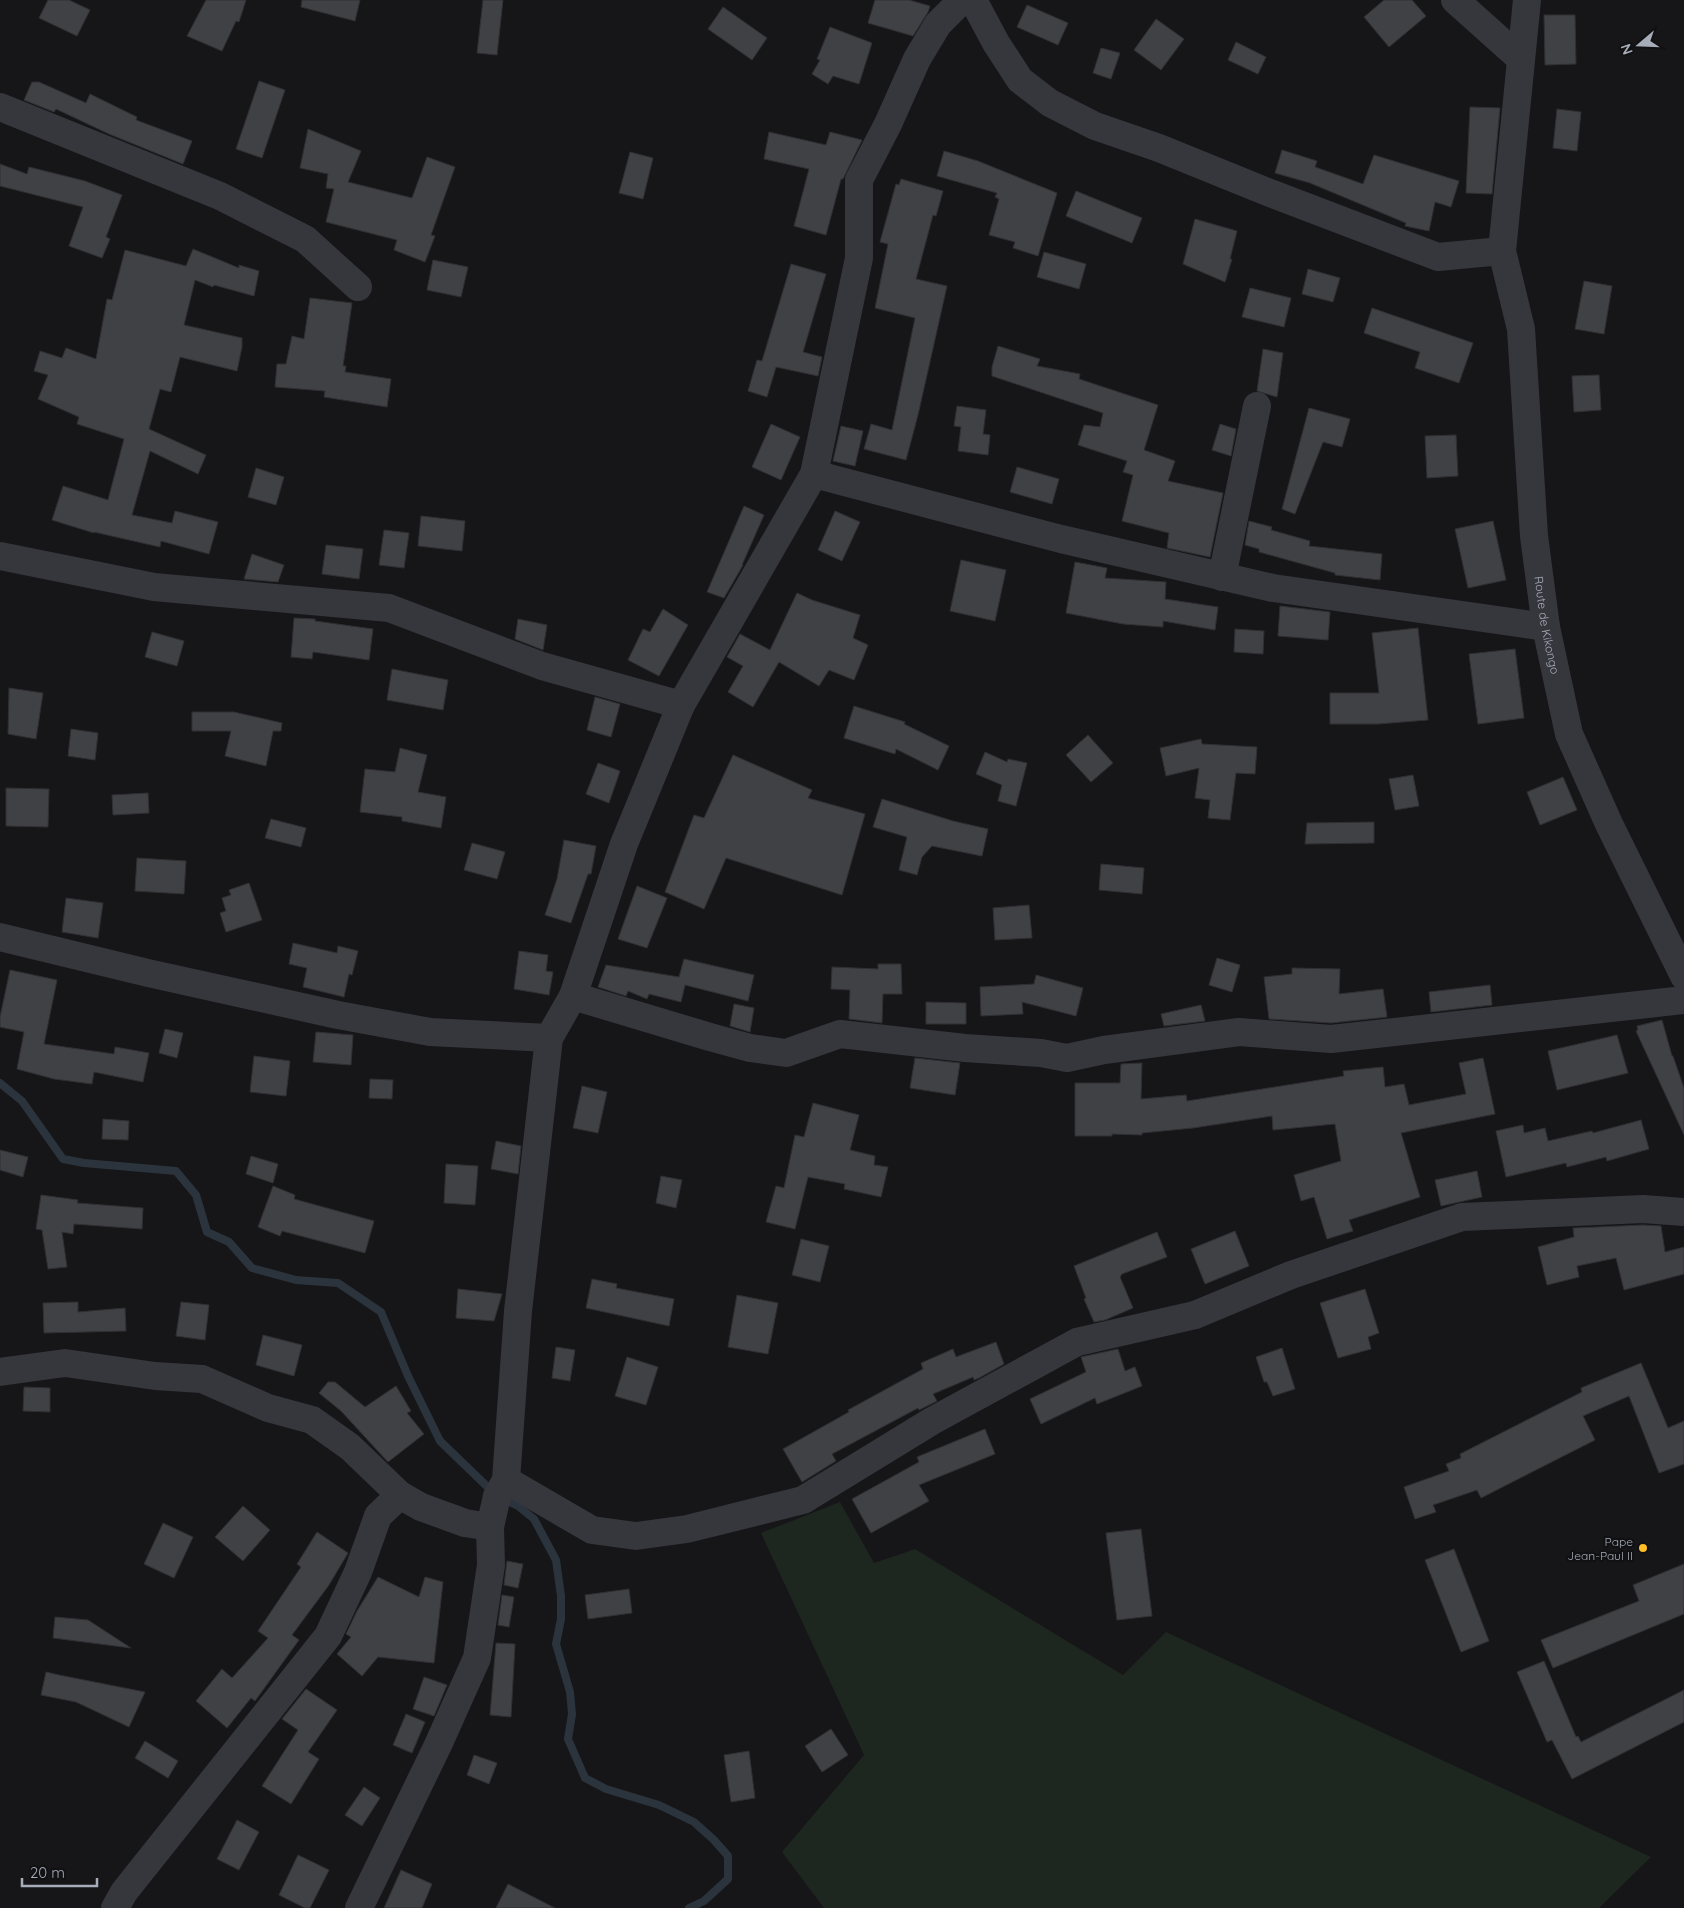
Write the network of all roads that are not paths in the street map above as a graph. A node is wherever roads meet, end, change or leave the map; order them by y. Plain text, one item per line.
1 (962, 0) edge
2 (973, 0) edge
3 (1455, 0) edge
4 (1527, 0) edge
5 (1521, 59) junction
6 (0, 107) edge
7 (1502, 251) junction
8 (358, 287) dead end
9 (1257, 406) dead end
10 (814, 474) junction
11 (0, 556) edge
12 (1222, 577) junction
13 (1546, 627) junction
14 (681, 704) junction
15 (0, 937) edge
16 (1684, 976) edge
17 (572, 996) junction
18 (1684, 1000) edge
19 (549, 1038) junction
20 (1684, 1212) edge
21 (0, 1372) edge
22 (506, 1480) junction
23 (400, 1495) junction
24 (490, 1527) junction
25 (115, 1908) edge
26 (359, 1908) edge

1 - 10 street
2 - 7 street
3 - 5 street
4 - 5 street, Route de Kikongo
5 - 7 street, Route de Kikongo
6 - 8 street
7 - 13 street, Route de Kikongo
9 - 12 street
10 - 12 street
10 - 14 street
11 - 14 street
12 - 13 street
13 - 16 street, Route de Kikongo
14 - 17 street
15 - 19 street
17 - 18 street
17 - 19 street
19 - 22 street
20 - 22 street
21 - 23 street
22 - 24 street
23 - 24 street
23 - 25 street
24 - 26 street

